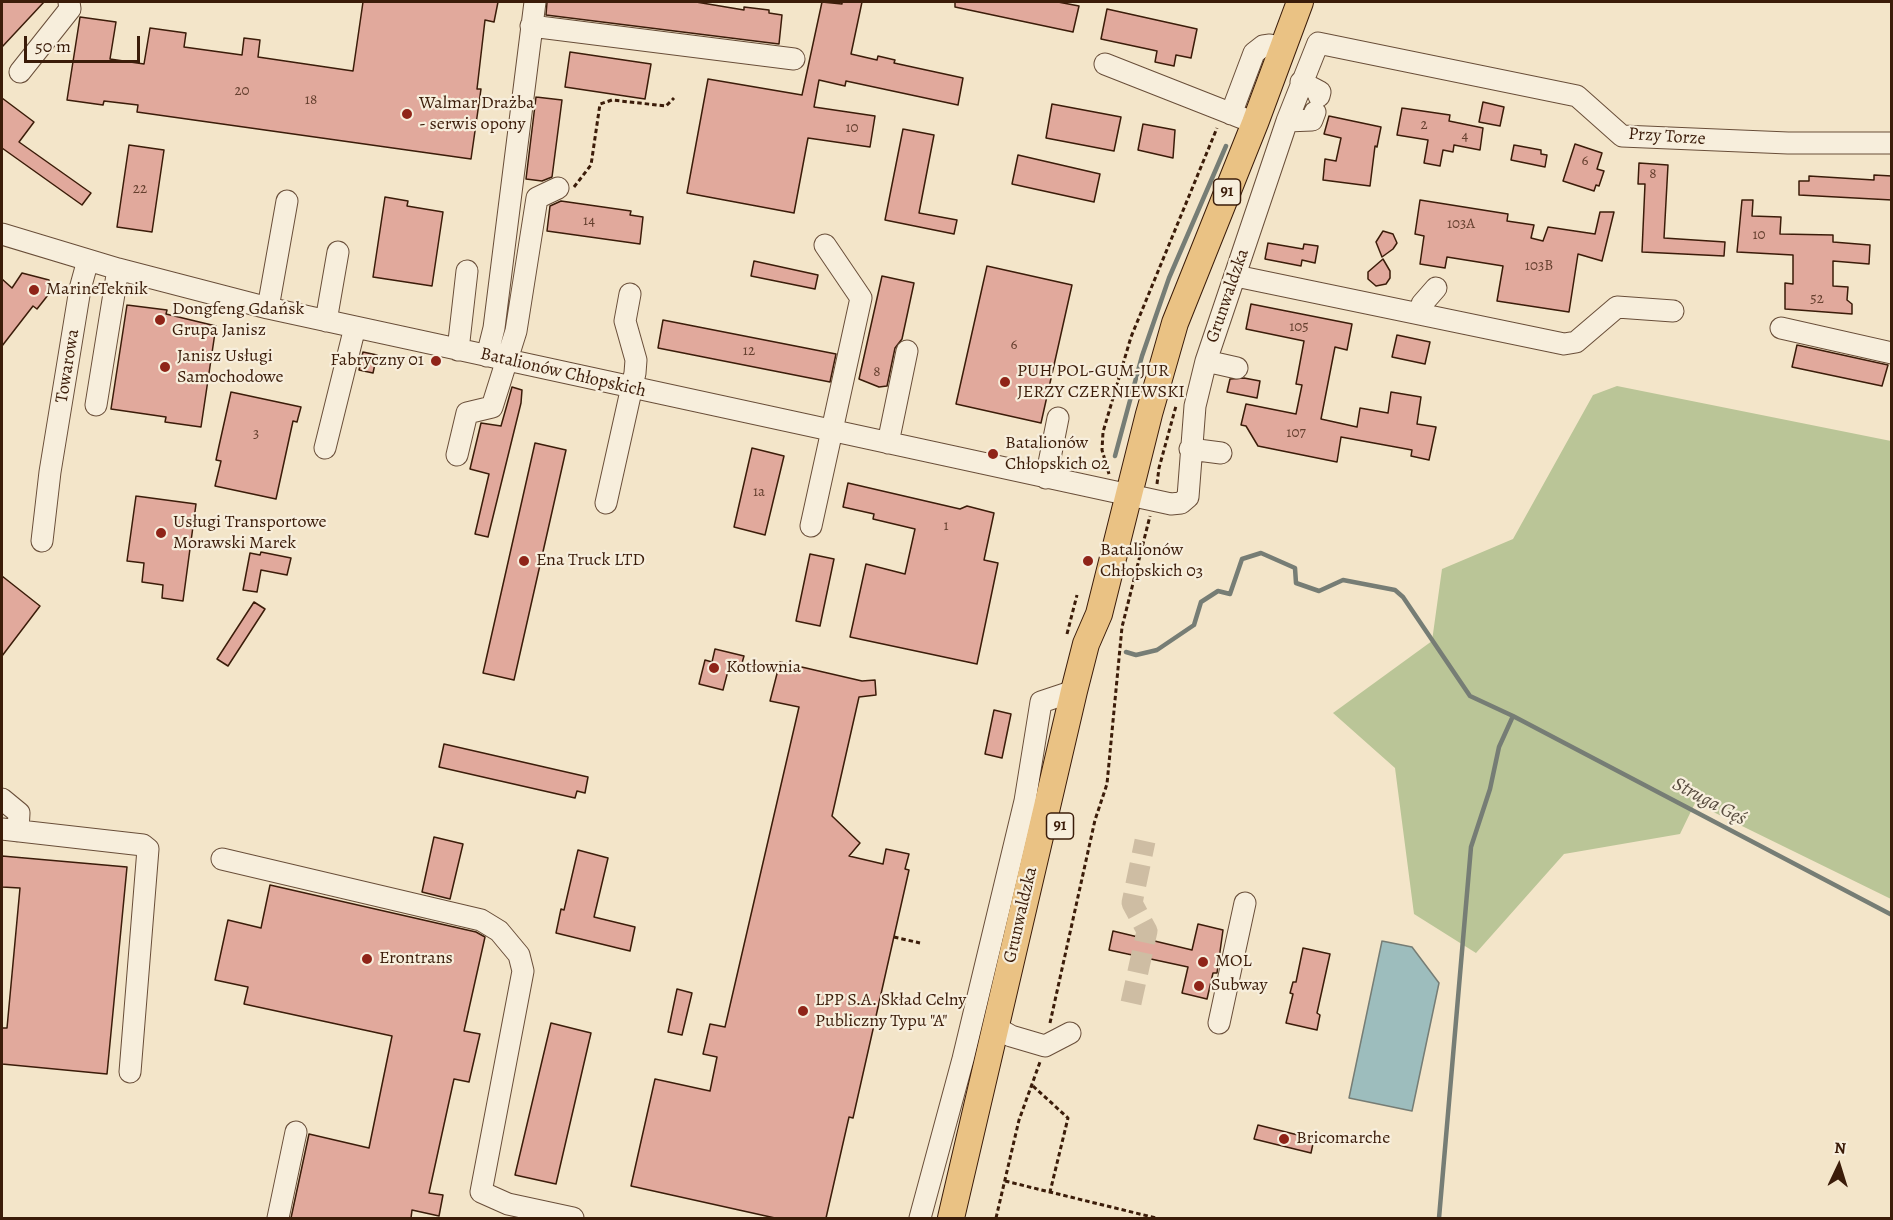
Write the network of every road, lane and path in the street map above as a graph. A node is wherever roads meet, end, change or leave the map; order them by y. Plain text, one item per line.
1 (69, 2) edge
2 (535, 2) edge
3 (1300, 2) edge
4 (531, 26) junction
5 (1318, 44) joint
6 (1282, 50) junction
7 (794, 59) dead end
8 (1104, 64) dead end
9 (20, 72) dead end
10 (1301, 82) junction
11 (674, 98) dead end
12 (1227, 113) junction
13 (1287, 121) junction
14 (1255, 123) junction
15 (1892, 143) edge
16 (558, 188) joint
17 (287, 201) dead end
18 (2, 234) edge
19 (825, 245) dead end
20 (338, 252) dead end
21 (88, 260) junction
22 (118, 269) junction
23 (467, 271) dead end
24 (1236, 276) junction
25 (1436, 288) dead end
26 (630, 294) dead end
27 (268, 308) junction
28 (1673, 311) dead end
29 (1420, 314) junction
30 (326, 321) junction
31 (355, 327) junction
32 (1781, 328) dead end
33 (458, 350) junction
34 (907, 351) dead end
35 (1892, 353) edge
36 (496, 358) junction
37 (1206, 361) junction
38 (1237, 368) dead end
39 (630, 388) junction
40 (96, 405) dead end
41 (1058, 418) dead end
42 (833, 431) junction
43 (888, 443) junction
44 (325, 448) dead end
45 (1190, 449) junction
46 (1221, 453) dead end
47 (457, 455) dead end
48 (1109, 475) dead end
49 (1046, 478) junction
50 (1128, 497) junction
51 (606, 503) dead end
52 (1151, 512) dead end
53 (811, 526) dead end
54 (42, 542) dead end
55 (1099, 614) junction
56 (1074, 691) junction
57 (2, 799) edge
58 (10, 830) edge
59 (222, 859) dead end
60 (1245, 903) dead end
61 (894, 937) dead end
62 (920, 943) dead end
63 (1219, 1023) dead end
64 (1003, 1032) junction
65 (1070, 1033) dead end
66 (1045, 1046) junction
67 (130, 1072) dead end
68 (1033, 1086) junction
69 (296, 1132) dead end
70 (1005, 1181) junction
71 (1050, 1192) junction
72 (507, 1211) edge
73 (278, 1218) edge
74 (573, 1218) edge
75 (920, 1218) edge
76 (951, 1218) edge
77 (968, 1218) edge
78 (996, 1218) edge
79 (1156, 1218) edge

1 - 9 street
2 - 4 street
3 - 6 main road, Grunwaldzka / 91
4 - 7 street
4 - 36 street
5 - 10 street, Grunwaldzka
5 - 15 street, Przy Torze
6 - 12 street
6 - 14 main road, Grunwaldzka / 91
8 - 12 street
10 - 13 street, Grunwaldzka
10 - 13 street
11 - 16 path
12 - 14 street
12 - 48 path
13 - 24 street, Grunwaldzka
14 - 50 main road, Grunwaldzka / 91
16 - 36 street
17 - 27 street
18 - 21 street, Batalionów Chłopskich
19 - 42 street
20 - 30 street
21 - 22 street, Batalionów Chłopskich
21 - 54 street, Towarowa
22 - 27 street, Batalionów Chłopskich
22 - 40 street
23 - 33 street
24 - 29 street
24 - 37 street, Grunwaldzka
25 - 29 street
26 - 39 street
27 - 30 street, Batalionów Chłopskich
28 - 29 street
30 - 31 street, Batalionów Chłopskich
31 - 33 street, Batalionów Chłopskich
31 - 44 street
32 - 35 street
33 - 36 street, Batalionów Chłopskich
34 - 43 street
36 - 39 street, Batalionów Chłopskich
36 - 47 street
37 - 38 street
37 - 45 street, Grunwaldzka
39 - 42 street, Batalionów Chłopskich
39 - 51 street
41 - 49 street
42 - 43 street, Batalionów Chłopskich
42 - 53 street
43 - 49 street, Batalionów Chłopskich
45 - 46 street
45 - 50 street, Grunwaldzka
49 - 50 street, Batalionów Chłopskich
50 - 55 main road, Grunwaldzka / 91
52 - 66 path
55 - 56 main road, Grunwaldzka / 91
55 - 64 main road, Grunwaldzka / 91
56 - 64 main road, Grunwaldzka / 91
56 - 75 street
57 - 58 street
58 - 67 street
59 - 72 street
60 - 63 street
61 - 62 path
64 - 66 street
64 - 76 main road, Grunwaldzka / 91
64 - 77 main road, Grunwaldzka / 91
65 - 66 street
66 - 68 path
68 - 70 path
68 - 71 path
69 - 73 street
70 - 71 path
70 - 78 path
71 - 79 path
72 - 74 street

